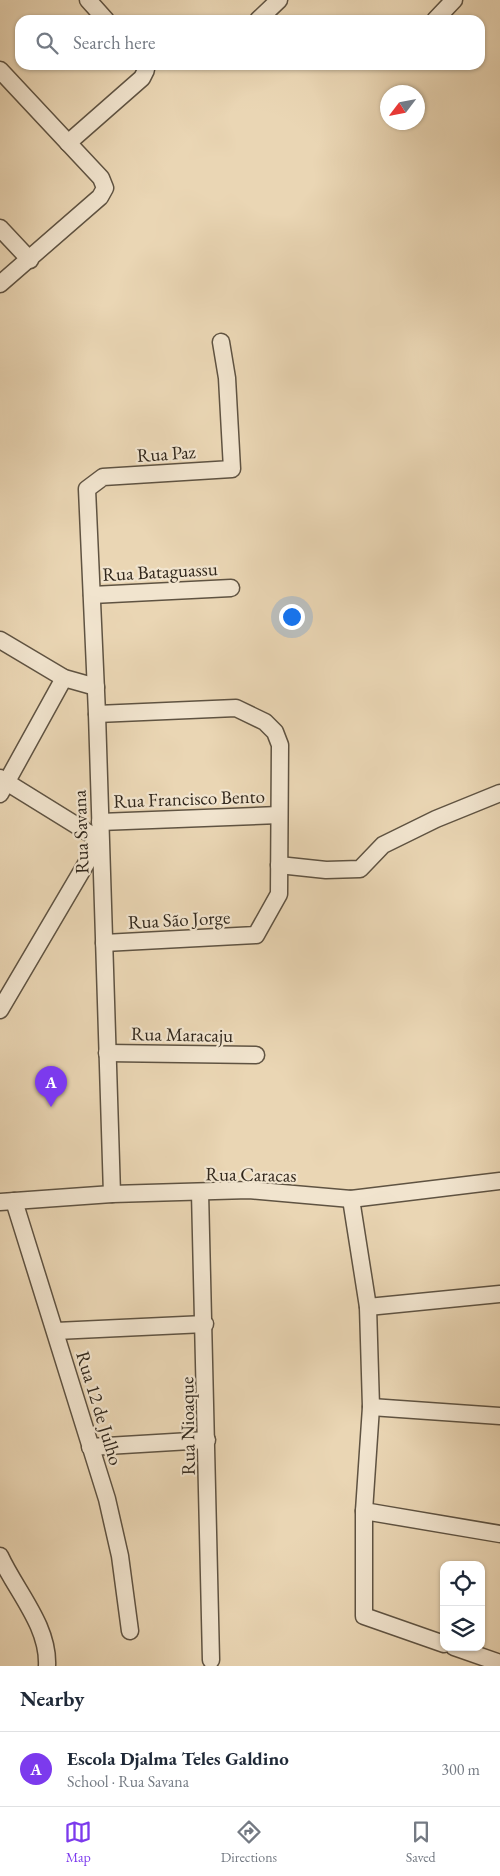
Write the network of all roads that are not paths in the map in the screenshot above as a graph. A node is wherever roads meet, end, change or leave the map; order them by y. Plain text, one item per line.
1 (88, 0) edge
2 (279, 0) edge
3 (454, 0) edge
4 (102, 15) edge
5 (263, 15) edge
6 (440, 15) edge
7 (0, 70) edge
8 (144, 70) edge
9 (68, 143) junction
10 (0, 228) edge
11 (30, 260) junction
12 (0, 284) edge
13 (221, 342) dead end
14 (103, 477) joint
15 (230, 588) dead end
16 (92, 595) junction
17 (0, 640) edge
18 (64, 678) junction
19 (96, 687) junction
20 (97, 714) junction
21 (2, 785) edge
22 (500, 793) edge
23 (279, 815) junction
24 (100, 822) junction
25 (100, 840) junction
26 (279, 865) junction
27 (104, 943) junction
28 (0, 1010) edge
29 (107, 1053) junction
30 (256, 1055) dead end
31 (500, 1181) edge
32 (200, 1192) junction
33 (112, 1194) junction
34 (351, 1199) junction
35 (7, 1201) edge
36 (500, 1294) edge
37 (368, 1307) junction
38 (205, 1324) junction
39 (56, 1331) junction
40 (371, 1407) junction
41 (500, 1416) edge
42 (207, 1440) junction
43 (90, 1447) junction
44 (364, 1511) junction
45 (500, 1534) edge
46 (0, 1556) edge
47 (130, 1631) dead end
48 (440, 1643) edge
49 (466, 1651) edge
50 (211, 1660) dead end
51 (500, 1663) edge
52 (47, 1666) edge

1 - 4 street
2 - 5 street
3 - 6 street
7 - 9 street
8 - 9 street
9 - 11 street
10 - 11 street
11 - 12 street
13 - 14 street, Rua Paz
14 - 16 street, Rua Savana
15 - 16 street, Rua Bataguassu
16 - 19 street, Rua Savana
17 - 18 street
18 - 19 street
18 - 21 street
19 - 20 street, Rua Savana
20 - 23 street
20 - 24 street, Rua Savana
21 - 25 street
22 - 26 street
23 - 24 street, Rua Francisco Bento
23 - 26 street
24 - 25 street, Rua Savana
25 - 27 street, Rua Savana
25 - 28 street
26 - 27 street, Rua São Jorge
27 - 29 street, Rua Savana
29 - 30 street, Rua Maracaju
29 - 33 street, Rua Savana
31 - 34 street, Rua Caracas
32 - 33 street, Rua Caracas
32 - 34 street, Rua Caracas
32 - 38 street, Rua Nioaque
33 - 35 street, Rua Caracas
34 - 37 street
35 - 39 street, Rua 12 de Julho
36 - 37 street
37 - 40 street
38 - 39 street
38 - 42 street, Rua Nioaque
39 - 43 street, Rua 12 de Julho
40 - 41 street
40 - 44 street
42 - 43 street
42 - 50 street, Rua Nioaque
43 - 47 street, Rua 12 de Julho
44 - 45 street
44 - 48 street
46 - 52 street
49 - 51 street

